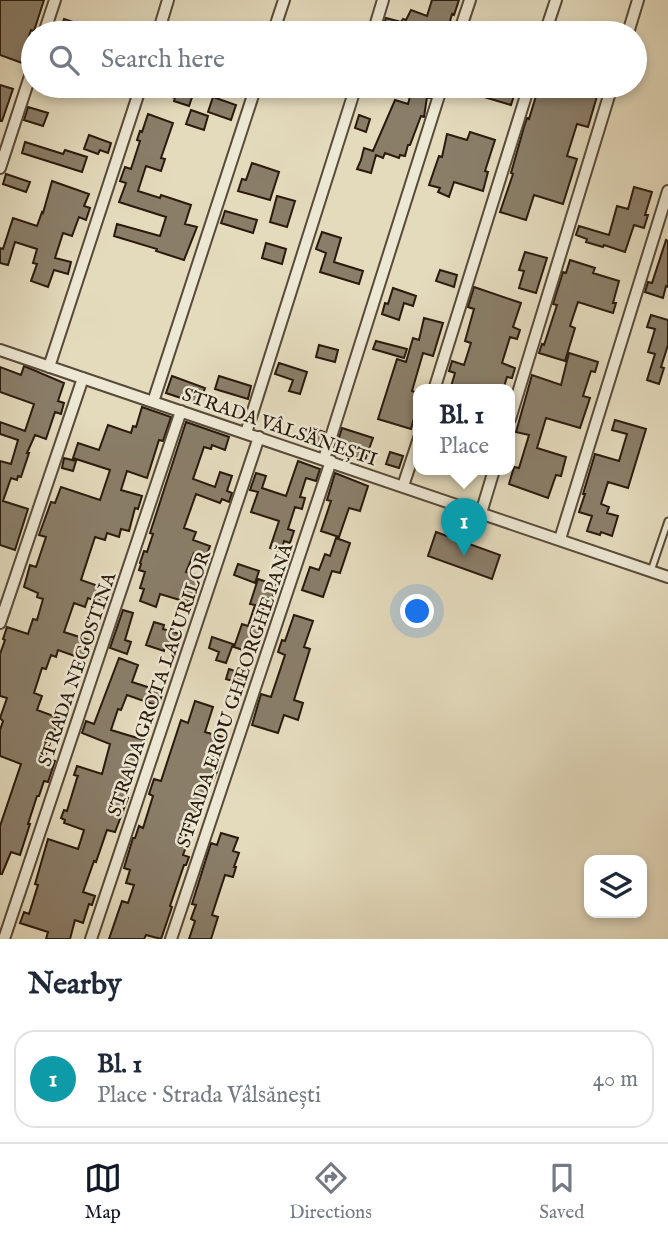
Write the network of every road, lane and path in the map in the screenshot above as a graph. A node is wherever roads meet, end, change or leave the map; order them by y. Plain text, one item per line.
1 (55, 0) edge
2 (168, 0) edge
3 (284, 0) edge
4 (383, 0) edge
5 (470, 0) edge
6 (556, 0) edge
7 (638, 0) edge
8 (48, 21) edge
9 (162, 21) edge
10 (278, 21) edge
11 (377, 21) edge
12 (463, 21) edge
13 (549, 21) edge
14 (632, 21) edge
15 (23, 98) edge
16 (137, 98) edge
17 (252, 98) edge
18 (352, 98) edge
19 (438, 98) edge
20 (525, 98) edge
21 (608, 98) edge
22 (0, 167) edge
23 (668, 191) edge
24 (0, 350) edge
25 (49, 367) junction
26 (82, 378) junction
27 (436, 384) edge
28 (515, 400) edge
29 (153, 402) junction
30 (181, 411) junction
31 (246, 433) junction
32 (259, 437) junction
33 (413, 454) edge
34 (327, 460) junction
35 (492, 475) edge
36 (403, 486) junction
37 (481, 513) junction
38 (668, 521) edge
39 (560, 539) junction
40 (651, 571) junction
41 (668, 577) edge
42 (0, 623) edge
43 (4, 939) edge
44 (90, 939) edge
45 (171, 939) edge

1 - 8 street
2 - 9 street
3 - 10 street
4 - 11 street
5 - 12 street
6 - 13 street
7 - 14 street
15 - 22 street
16 - 25 street
17 - 29 street
18 - 31 street
19 - 34 street, STRADA EROU GHEORGHE PANĂ
20 - 27 street
21 - 28 street
23 - 39 street
24 - 25 street, STRADA VÂLSĂNEȘTI
25 - 26 street, STRADA VÂLSĂNEȘTI
26 - 29 street, STRADA VÂLSĂNEȘTI
26 - 42 street
29 - 30 street, STRADA VÂLSĂNEȘTI
30 - 31 street, STRADA VÂLSĂNEȘTI
30 - 43 street, STRADA NEGOSTINA
31 - 32 street, STRADA VÂLSĂNEȘTI
32 - 34 street, STRADA VÂLSĂNEȘTI
32 - 44 street, STRADA GROTA LACURILOR
33 - 36 street
34 - 36 street, STRADA VÂLSĂNEȘTI
34 - 45 street, STRADA EROU GHEORGHE PANĂ
35 - 37 street
36 - 37 street, STRADA VÂLSĂNEȘTI
37 - 39 street, STRADA VÂLSĂNEȘTI
38 - 40 lane
39 - 40 street, STRADA VÂLSĂNEȘTI
40 - 41 street, STRADA VÂLSĂNEȘTI

